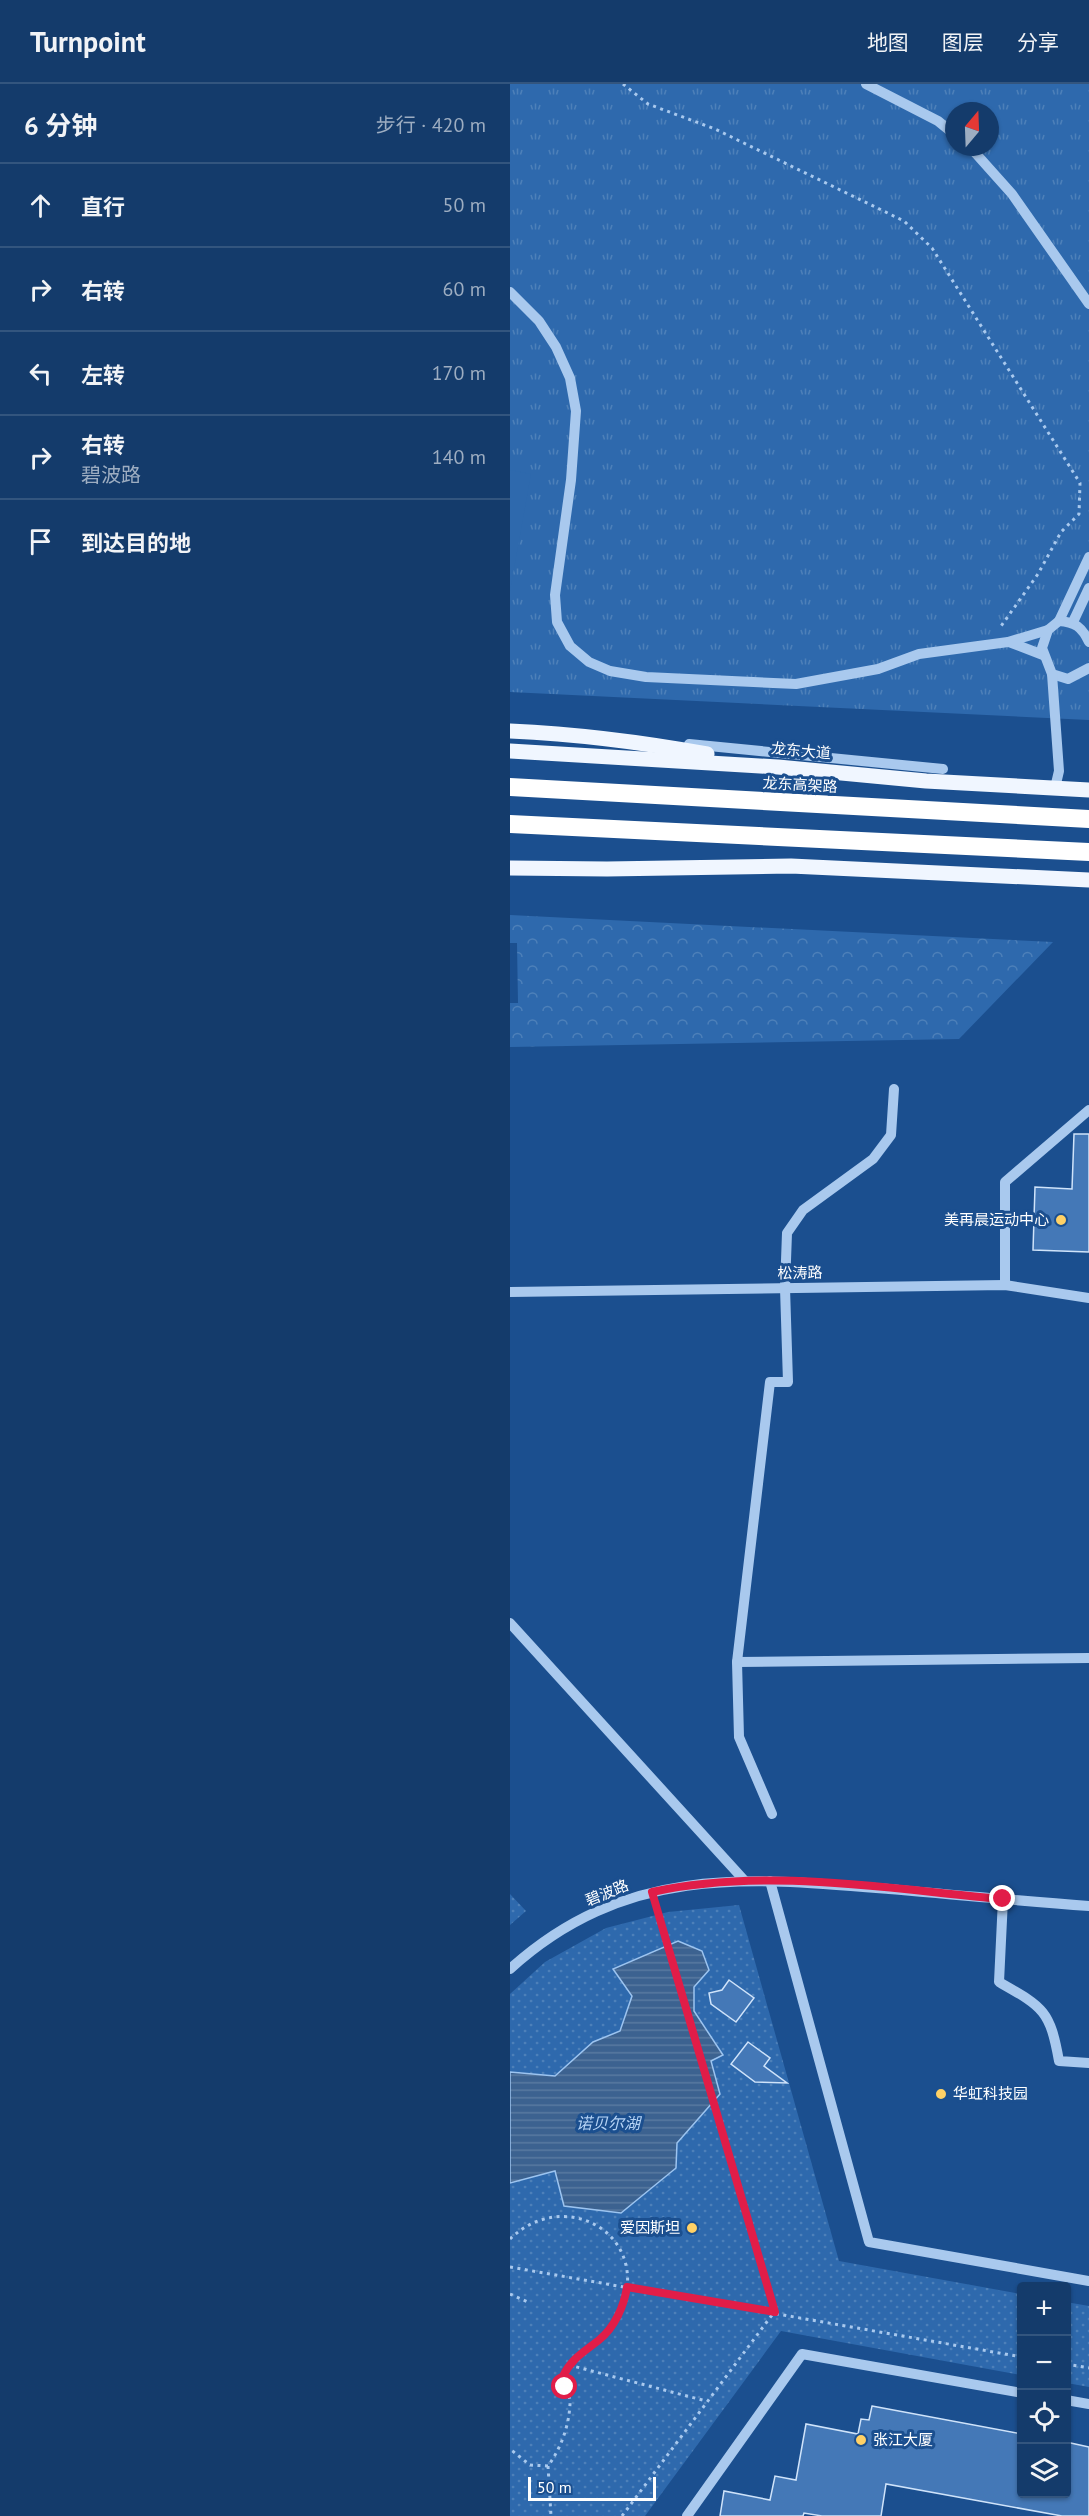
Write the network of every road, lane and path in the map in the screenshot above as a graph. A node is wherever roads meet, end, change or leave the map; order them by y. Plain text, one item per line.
1 (622, 84) edge
2 (866, 84) edge
3 (945, 127) edge
4 (978, 156) edge
5 (510, 292) edge
6 (1089, 304) edge
7 (1089, 557) edge
8 (1089, 588) edge
9 (1059, 621) junction
10 (1073, 622) junction
11 (1048, 630) junction
12 (1008, 642) junction
13 (1089, 642) edge
14 (995, 644) junction
15 (1043, 655) junction
16 (1089, 668) edge
17 (1052, 674) junction
18 (510, 724) edge
19 (510, 731) edge
20 (510, 751) edge
21 (778, 767) junction
22 (943, 769) dead end
23 (510, 787) edge
24 (1055, 788) junction
25 (1089, 790) edge
26 (1089, 819) edge
27 (510, 824) edge
28 (1089, 852) edge
29 (510, 868) edge
30 (1089, 880) edge
31 (894, 1089) dead end
32 (1089, 1110) edge
33 (1005, 1285) junction
34 (785, 1288) junction
35 (510, 1292) edge
36 (1089, 1298) edge
37 (510, 1623) edge
38 (1089, 1658) edge
39 (737, 1662) junction
40 (772, 1815) dead end
41 (744, 1880) junction
42 (770, 1881) junction
43 (652, 1892) junction
44 (1003, 1899) junction
45 (1089, 1906) edge
46 (510, 1969) edge
47 (1089, 2063) edge
48 (510, 2239) edge
49 (510, 2267) edge
50 (1089, 2282) edge
51 (627, 2287) junction
52 (510, 2294) edge
53 (528, 2302) dead end
54 (775, 2312) junction
55 (1017, 2356) edge
56 (569, 2365) junction
57 (1071, 2365) edge
58 (1089, 2368) edge
59 (1017, 2392) edge
60 (706, 2401) junction
61 (1071, 2401) edge
62 (1089, 2404) edge
63 (510, 2449) edge
64 (548, 2466) junction
65 (552, 2516) edge
66 (622, 2516) edge
67 (687, 2516) edge

1 - 14 path
2 - 3 street
4 - 6 street
5 - 14 street
7 - 9 street
8 - 10 street
9 - 10 street
9 - 11 street
10 - 13 street
11 - 12 street
11 - 15 street
12 - 14 street
12 - 15 street
15 - 17 street
16 - 17 street
17 - 24 street
18 - 22 street
19 - 21 main road
20 - 21 main road, 龙东大道
21 - 24 main road, 龙东大道
23 - 26 highway, 龙东高架路
24 - 25 main road, 龙东大道
27 - 28 highway
29 - 30 main road
31 - 34 street
32 - 33 street
33 - 34 street, 松涛路
33 - 36 street, 松涛路
34 - 35 street, 松涛路
34 - 39 street
37 - 41 street
38 - 39 street
39 - 40 street
41 - 42 street, 碧波路
41 - 43 street, 碧波路
42 - 44 street, 碧波路
42 - 50 street
43 - 46 street, 碧波路
43 - 54 path
44 - 45 street, 碧波路
44 - 47 street
48 - 51 path
49 - 51 path
51 - 54 path
51 - 56 path
52 - 53 path
54 - 55 path
54 - 60 path
56 - 60 path
56 - 64 path
57 - 58 path
59 - 67 street
60 - 66 path
61 - 62 street
63 - 64 path
64 - 65 path

